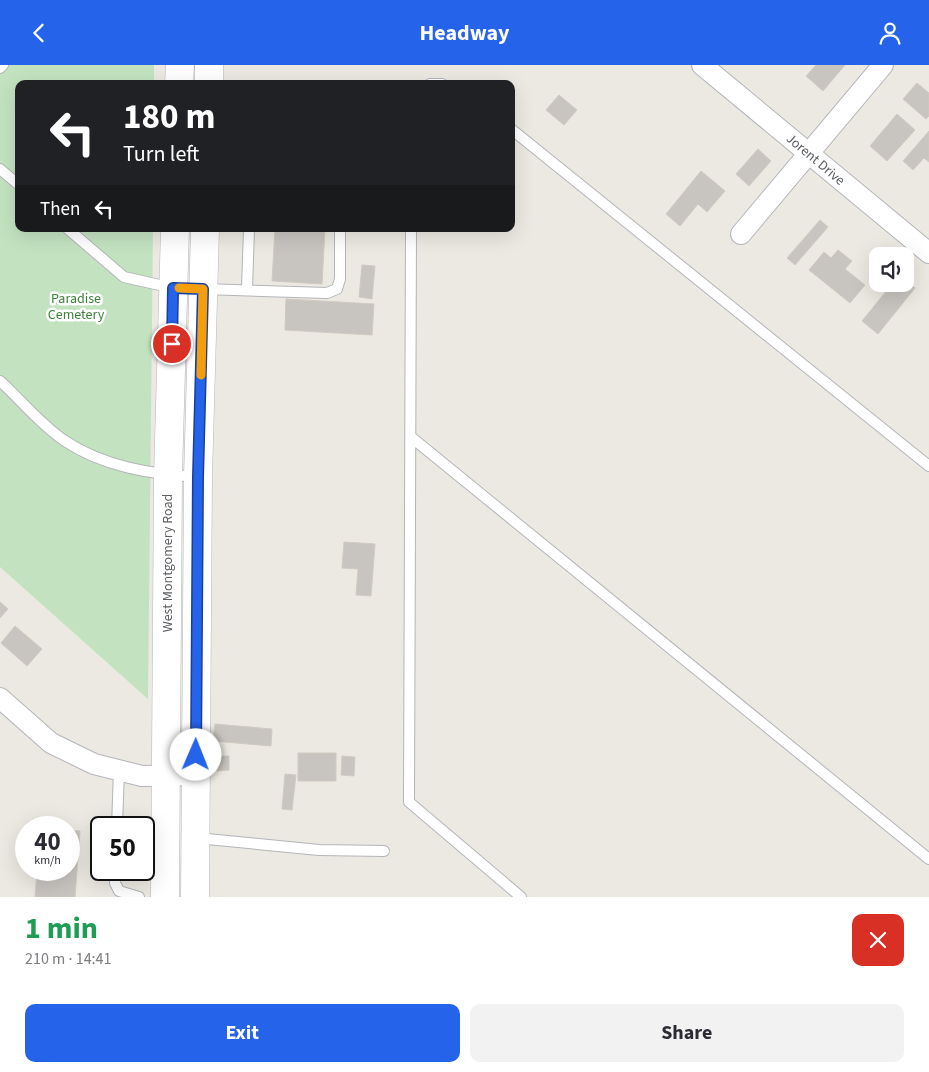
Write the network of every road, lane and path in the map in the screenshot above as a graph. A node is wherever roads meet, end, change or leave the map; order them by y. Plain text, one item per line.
1 (180, 65) edge
2 (209, 65) edge
3 (702, 65) edge
4 (883, 65) edge
5 (179, 80) edge
6 (209, 80) edge
7 (515, 132) edge
8 (809, 153) junction
9 (0, 169) edge
10 (15, 182) edge
11 (72, 232) edge
12 (175, 232) edge
13 (205, 232) edge
14 (249, 232) edge
15 (340, 232) edge
16 (412, 232) edge
17 (741, 234) dead end
18 (929, 253) edge
19 (173, 288) junction
20 (203, 289) junction
21 (247, 289) junction
22 (0, 381) edge
23 (411, 437) junction
24 (929, 466) edge
25 (168, 475) junction
26 (198, 477) junction
27 (0, 698) edge
28 (119, 770) junction
29 (166, 775) junction
30 (196, 775) junction
31 (117, 816) edge
32 (196, 838) junction
33 (155, 848) edge
34 (384, 851) dead end
35 (155, 859) edge
36 (929, 859) edge
37 (115, 881) edge
38 (135, 897) edge
39 (165, 897) edge
40 (195, 897) edge
41 (521, 897) edge

1 - 5 main road
2 - 6 main road
3 - 8 street, Jorent Drive
4 - 8 street
7 - 24 lane
8 - 17 street
8 - 18 street, Jorent Drive
9 - 10 lane
11 - 19 lane
12 - 19 main road, West Montgomery Road
13 - 20 main road
14 - 21 lane
15 - 21 lane
16 - 23 lane
19 - 20 lane
19 - 25 main road, West Montgomery Road
20 - 21 lane
20 - 26 main road
22 - 25 lane
23 - 36 lane
23 - 41 lane
25 - 26 lane
25 - 29 main road, West Montgomery Road
26 - 30 main road
27 - 28 street
28 - 29 street
28 - 31 lane
29 - 30 street
29 - 33 main road, West Montgomery Road
30 - 32 main road
32 - 34 lane
32 - 40 main road
35 - 39 main road, West Montgomery Road
37 - 38 lane

